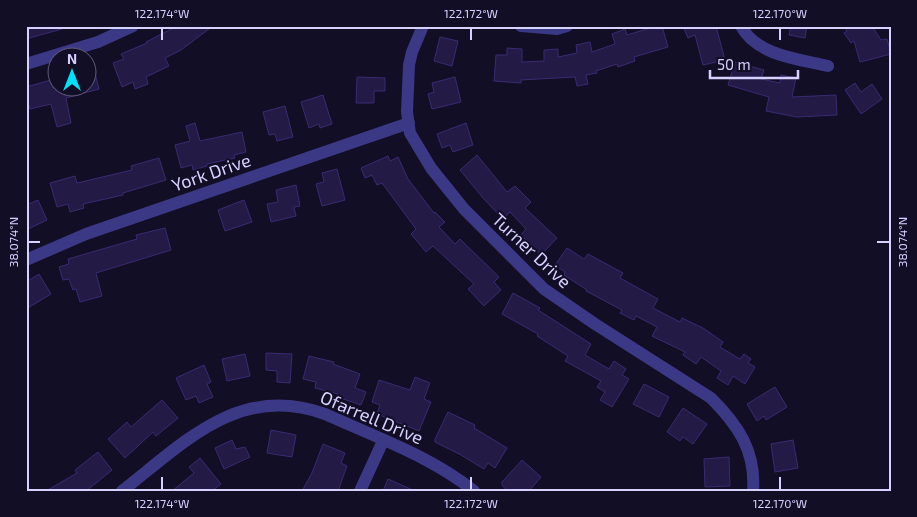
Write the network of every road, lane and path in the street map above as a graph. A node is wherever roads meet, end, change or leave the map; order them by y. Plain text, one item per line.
1 (133, 26) edge
2 (422, 26) edge
3 (521, 26) edge
4 (567, 26) edge
5 (742, 26) edge
6 (26, 64) edge
7 (828, 66) dead end
8 (409, 123) junction
9 (26, 260) edge
10 (383, 441) junction
11 (122, 491) edge
12 (360, 491) edge
13 (474, 491) edge
14 (753, 491) edge

1 - 6 street
2 - 8 street, Turner Drive
3 - 4 street
5 - 7 street
8 - 9 street, York Drive
8 - 14 street, Turner Drive
10 - 11 street, Ofarrell Drive
10 - 12 street
10 - 13 street, Ofarrell Drive

